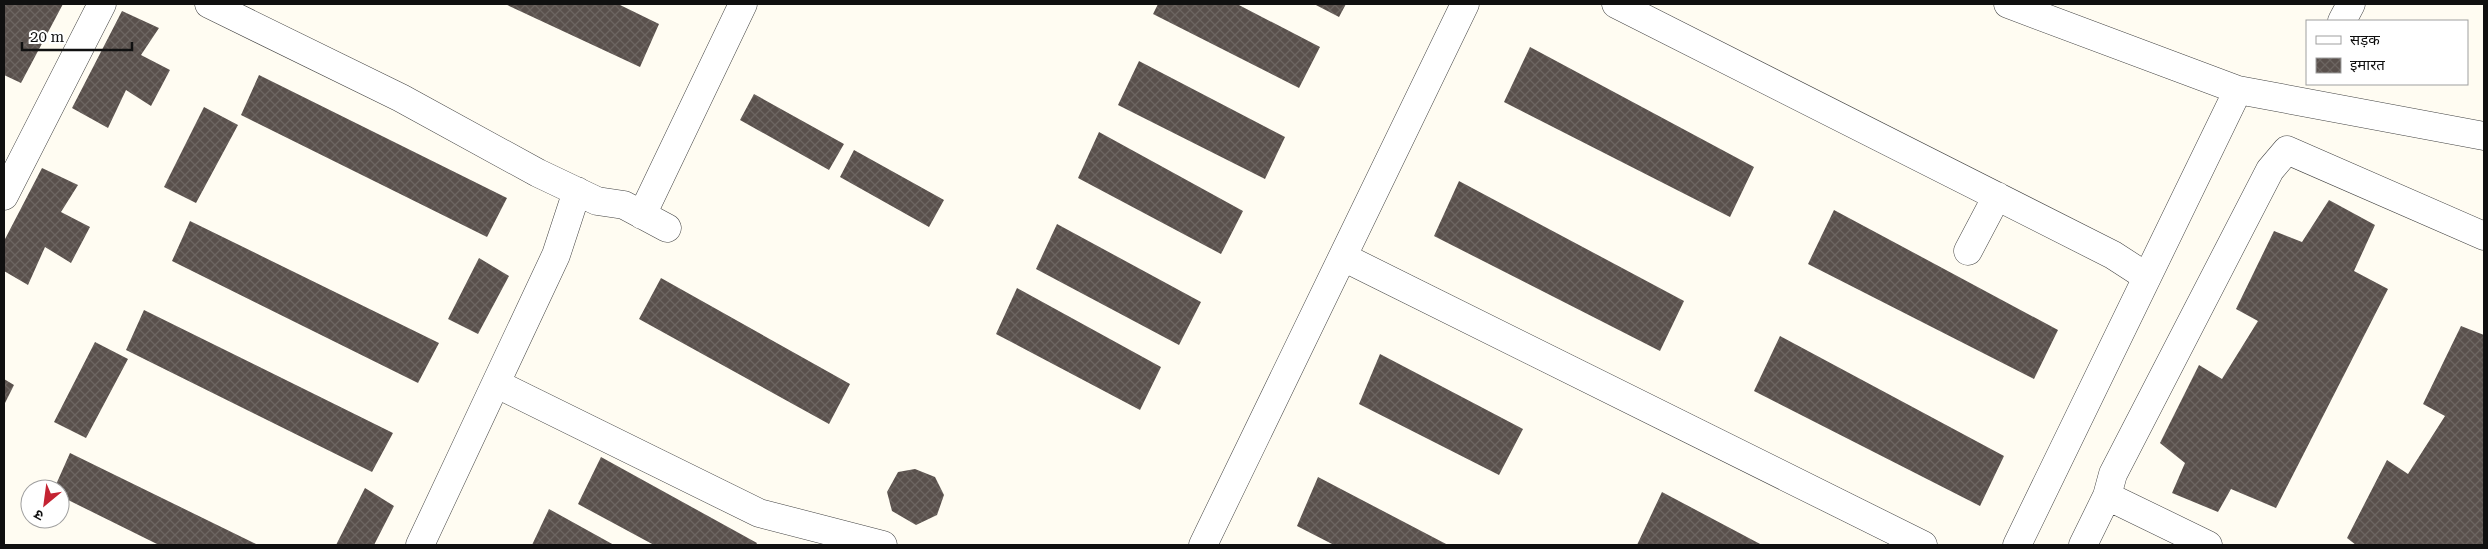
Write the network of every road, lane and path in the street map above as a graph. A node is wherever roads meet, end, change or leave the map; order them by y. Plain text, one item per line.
1 (102, 4) edge
2 (209, 4) edge
3 (743, 4) edge
4 (1466, 4) edge
5 (1616, 4) edge
6 (2008, 4) edge
7 (2351, 4) edge
8 (2343, 20) edge
9 (2238, 90) junction
10 (2307, 93) edge
11 (2484, 136) edge
12 (577, 191) junction
13 (4, 196) edge
14 (1997, 196) junction
15 (642, 215) junction
16 (667, 228) dead end
17 (2484, 236) edge
18 (1968, 251) dead end
19 (1343, 258) junction
20 (2147, 277) junction
21 (497, 384) junction
22 (2107, 496) junction
23 (420, 545) edge
24 (883, 545) edge
25 (1203, 545) edge
26 (1923, 545) edge
27 (2017, 545) edge
28 (2084, 545) edge
29 (2208, 545) edge

1 - 13 street
2 - 12 street
3 - 15 street
4 - 19 street
5 - 14 street
6 - 9 street
7 - 8 street
9 - 10 street
9 - 20 street
10 - 11 street
12 - 15 street
12 - 21 street
14 - 18 street
14 - 20 street
15 - 16 street
17 - 22 street
19 - 25 street
19 - 26 street
20 - 27 street
21 - 23 street
21 - 24 street
22 - 28 street
22 - 29 street

